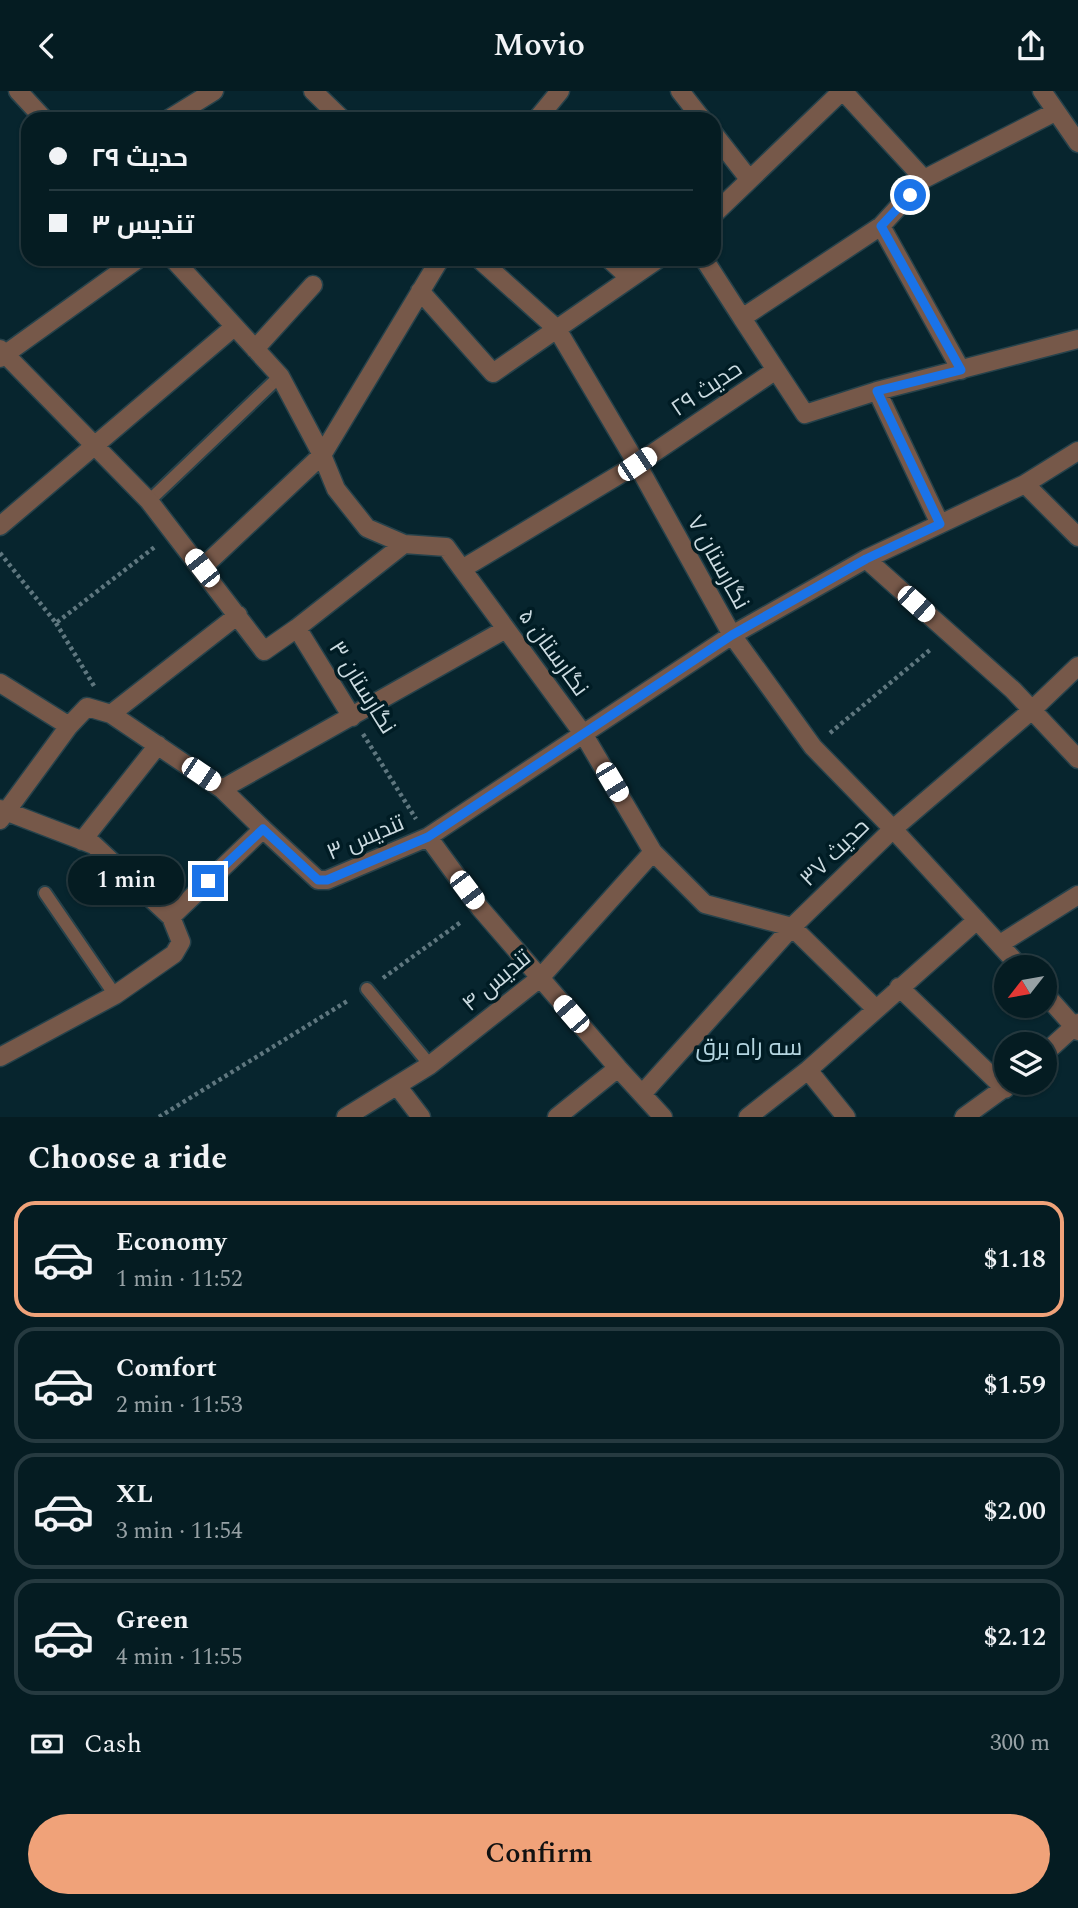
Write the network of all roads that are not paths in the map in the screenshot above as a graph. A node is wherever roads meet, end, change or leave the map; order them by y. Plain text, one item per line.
1 (18, 91) edge
2 (215, 91) edge
3 (313, 91) edge
4 (560, 91) edge
5 (680, 91) edge
6 (842, 91) edge
7 (1042, 91) edge
8 (1055, 111) junction
9 (38, 112) edge
10 (180, 112) edge
11 (335, 112) edge
12 (543, 112) edge
13 (696, 112) edge
14 (1078, 142) edge
15 (721, 144) edge
16 (749, 179) junction
17 (924, 179) junction
18 (721, 206) edge
19 (881, 226) junction
20 (128, 266) edge
21 (179, 266) edge
22 (436, 266) edge
23 (487, 266) edge
24 (617, 266) edge
25 (648, 266) edge
26 (709, 266) edge
27 (630, 278) junction
28 (313, 285) dead end
29 (420, 291) junction
30 (742, 318) junction
31 (234, 327) junction
32 (557, 329) junction
33 (1078, 339) edge
34 (255, 349) junction
35 (1, 354) edge
36 (776, 370) junction
37 (961, 370) junction
38 (280, 376) junction
39 (877, 391) junction
40 (95, 446) junction
41 (1078, 451) edge
42 (323, 455) junction
43 (637, 464) junction
44 (1026, 484) junction
45 (149, 501) junction
46 (940, 524) junction
47 (0, 526) edge
48 (1078, 537) edge
49 (404, 544) junction
50 (866, 559) junction
51 (202, 568) junction
52 (461, 569) junction
53 (238, 615) junction
54 (297, 628) junction
55 (506, 629) junction
56 (732, 635) junction
57 (1078, 666) edge
58 (0, 683) edge
59 (1032, 710) junction
60 (111, 714) junction
61 (352, 717) junction
62 (69, 726) junction
63 (584, 735) junction
64 (158, 745) junction
65 (1078, 759) edge
66 (222, 789) junction
67 (2, 814) edge
68 (263, 829) junction
69 (893, 829) junction
70 (428, 837) junction
71 (82, 841) junction
72 (653, 852) junction
73 (44, 893) dead end
74 (1078, 895) edge
75 (171, 916) junction
76 (977, 920) junction
77 (792, 927) junction
78 (1000, 944) junction
79 (1010, 955) edge
80 (540, 978) junction
81 (899, 987) junction
82 (367, 989) road end
83 (115, 995) junction
84 (1057, 1006) edge
85 (875, 1008) junction
86 (1077, 1027) edge
87 (1057, 1043) edge
88 (0, 1056) edge
89 (430, 1065) junction
90 (618, 1068) junction
91 (808, 1070) junction
92 (994, 1073) edge
93 (398, 1087) junction
94 (643, 1093) junction
95 (995, 1095) edge
96 (346, 1117) edge
97 (421, 1117) edge
98 (557, 1117) edge
99 (663, 1117) edge
100 (748, 1117) edge
101 (846, 1117) edge
102 (964, 1117) edge

1 - 9 street
2 - 10 street
3 - 11 street
4 - 12 street
5 - 13 street
6 - 16 street
6 - 17 street
7 - 8 street
8 - 14 street
8 - 17 street
15 - 16 street
16 - 18 street
17 - 19 street
19 - 30 street
19 - 37 street
20 - 35 street
21 - 31 street
22 - 29 street
23 - 32 street, نگارستان ۷
24 - 27 street
25 - 27 street
26 - 30 street, حدیث ۲۹
27 - 32 street
28 - 34 street
29 - 32 street
29 - 42 street
30 - 36 street, حدیث ۲۹
31 - 34 street
31 - 40 street
32 - 43 street, نگارستان ۷
33 - 37 street
34 - 38 street
35 - 40 street
36 - 39 street
36 - 43 street, حدیث ۲۹
37 - 39 street
38 - 42 street
38 - 45 lane
39 - 46 street
40 - 45 street
40 - 47 street
41 - 44 street, تندیس ۳
42 - 49 street
42 - 51 street
43 - 52 street, حدیث ۲۹
43 - 56 street, نگارستان ۷
44 - 46 street, تندیس ۳
44 - 48 street
45 - 51 street
46 - 50 street, تندیس ۳
49 - 52 street
49 - 54 street
50 - 56 street, تندیس ۳
50 - 59 street
51 - 53 street
52 - 55 street, نگارستان ۵
53 - 54 street
53 - 60 street
54 - 61 street, نگارستان ۳
55 - 61 street
55 - 63 street, نگارستان ۵
56 - 63 street, تندیس ۳
56 - 69 street, نگارستان ۷
57 - 59 street, حدیث ۳۷
58 - 62 street
59 - 65 street
59 - 69 street, حدیث ۳۷
60 - 62 street
60 - 64 street
61 - 66 street
62 - 67 street
63 - 70 street, تندیس ۳
63 - 72 street, نگارستان ۵
64 - 66 street
64 - 71 street
66 - 68 street
67 - 71 street
68 - 70 street, تندیس ۳
68 - 75 street
69 - 76 street, نگارستان ۷
69 - 77 street, حدیث ۳۷
70 - 80 street
71 - 75 street
72 - 77 street, نگارستان ۵
72 - 80 street, تندیس ۴
73 - 83 lane
74 - 78 street
75 - 83 street
76 - 78 street, نگارستان ۷
76 - 81 street
77 - 85 street, نگارستان ۵
77 - 94 street, حدیث ۳۷
78 - 79 street, نگارستان ۷
80 - 89 street, تندیس ۴
80 - 90 street
81 - 85 street
81 - 92 street
82 - 89 lane
83 - 88 street
84 - 86 street
85 - 91 street
86 - 87 street
89 - 93 street, تندیس ۴
90 - 94 street
90 - 98 street
91 - 100 street
91 - 101 street
93 - 96 street, تندیس ۴
93 - 97 street
94 - 99 street
95 - 102 street

